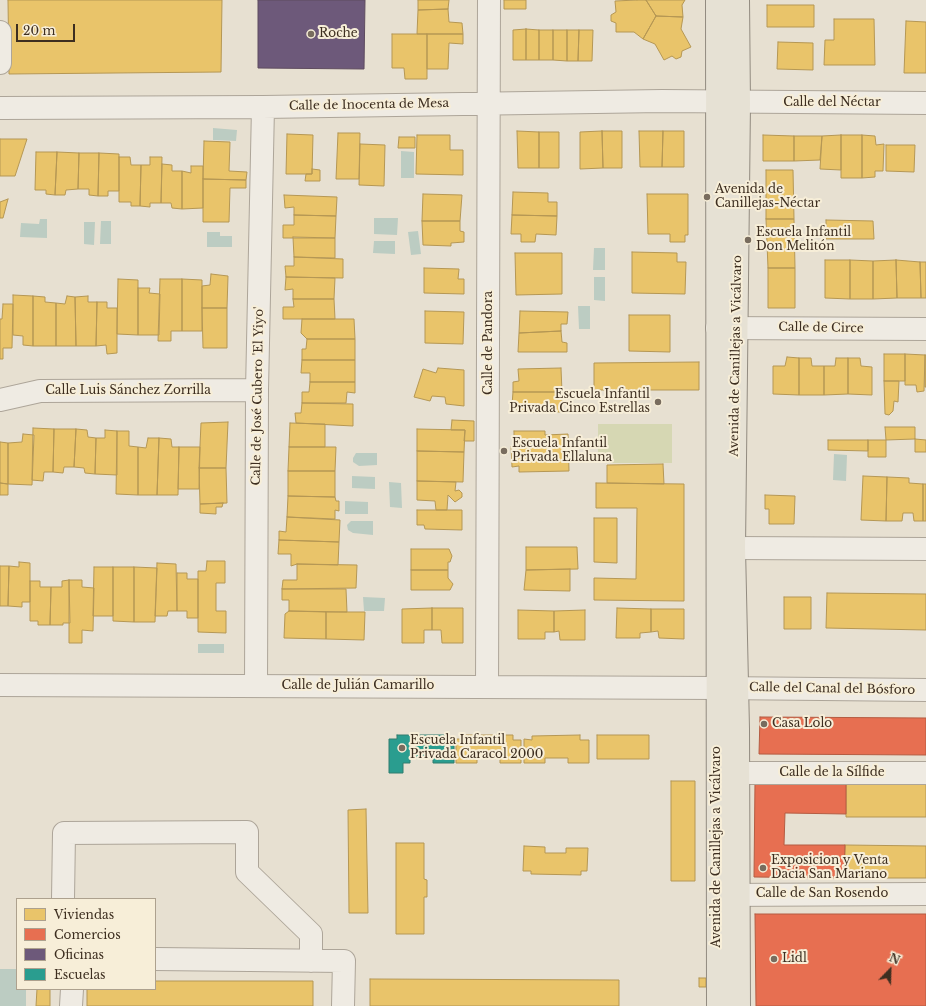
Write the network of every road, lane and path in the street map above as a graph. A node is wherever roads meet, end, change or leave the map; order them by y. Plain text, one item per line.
1 (489, 0) edge
2 (717, 0) edge
3 (738, 0) edge
4 (0, 32) edge
5 (0, 63) edge
6 (717, 101) junction
7 (489, 103) junction
8 (739, 103) junction
9 (926, 103) edge
10 (263, 107) junction
11 (0, 108) edge
12 (726, 327) junction
13 (926, 329) edge
14 (257, 390) junction
15 (0, 400) edge
16 (734, 548) junction
17 (926, 549) edge
18 (0, 686) edge
19 (256, 686) junction
20 (487, 687) junction
21 (727, 688) junction
22 (926, 690) edge
23 (926, 772) edge
24 (738, 773) junction
25 (926, 894) edge
26 (727, 895) junction
27 (63, 898) edge
28 (156, 960) edge
29 (311, 961) junction
30 (72, 990) edge
31 (71, 1006) edge
32 (343, 1006) edge
33 (718, 1006) edge
34 (739, 1006) edge

1 - 7 street, Calle de Pandora
2 - 6 main road, Avenida de Canillejas a Vicálvaro
3 - 8 main road, Avenida de Canillejas a Vicálvaro
4 - 5 street
6 - 7 street, Calle de Inocenta de Mesa
6 - 8 street, Calle de Inocenta de Mesa
6 - 12 main road, Avenida de Canillejas a Vicálvaro
7 - 10 street, Calle de Inocenta de Mesa
7 - 20 street, Calle de Pandora
8 - 9 street, Calle del Néctar
8 - 12 main road, Avenida de Canillejas a Vicálvaro
10 - 11 street, Calle de Inocenta de Mesa
10 - 14 street, Calle de José Cubero 'El Yiyo'
12 - 13 street, Calle de Circe
12 - 16 main road, Avenida de Canillejas a Vicálvaro
12 - 21 main road, Avenida de Canillejas a Vicálvaro
14 - 15 street, Calle Luis Sánchez Zorrilla
14 - 19 street, Calle de José Cubero 'El Yiyo'
16 - 17 street
16 - 21 main road, Avenida de Canillejas a Vicálvaro
18 - 19 street, Calle de Julián Camarillo
19 - 20 street, Calle de Julián Camarillo
20 - 21 street, Calle de Julián Camarillo
21 - 22 street, Calle del Canal del Bósforo
21 - 24 main road, Avenida de Canillejas a Vicálvaro
21 - 26 main road, Avenida de Canillejas a Vicálvaro
23 - 24 street, Calle de la Sílfide
24 - 26 main road, Avenida de Canillejas a Vicálvaro
25 - 26 street, Calle de San Rosendo
26 - 33 main road, Avenida de Canillejas a Vicálvaro
26 - 34 main road, Avenida de Canillejas a Vicálvaro
27 - 29 street
28 - 29 street
29 - 32 street
30 - 31 street

